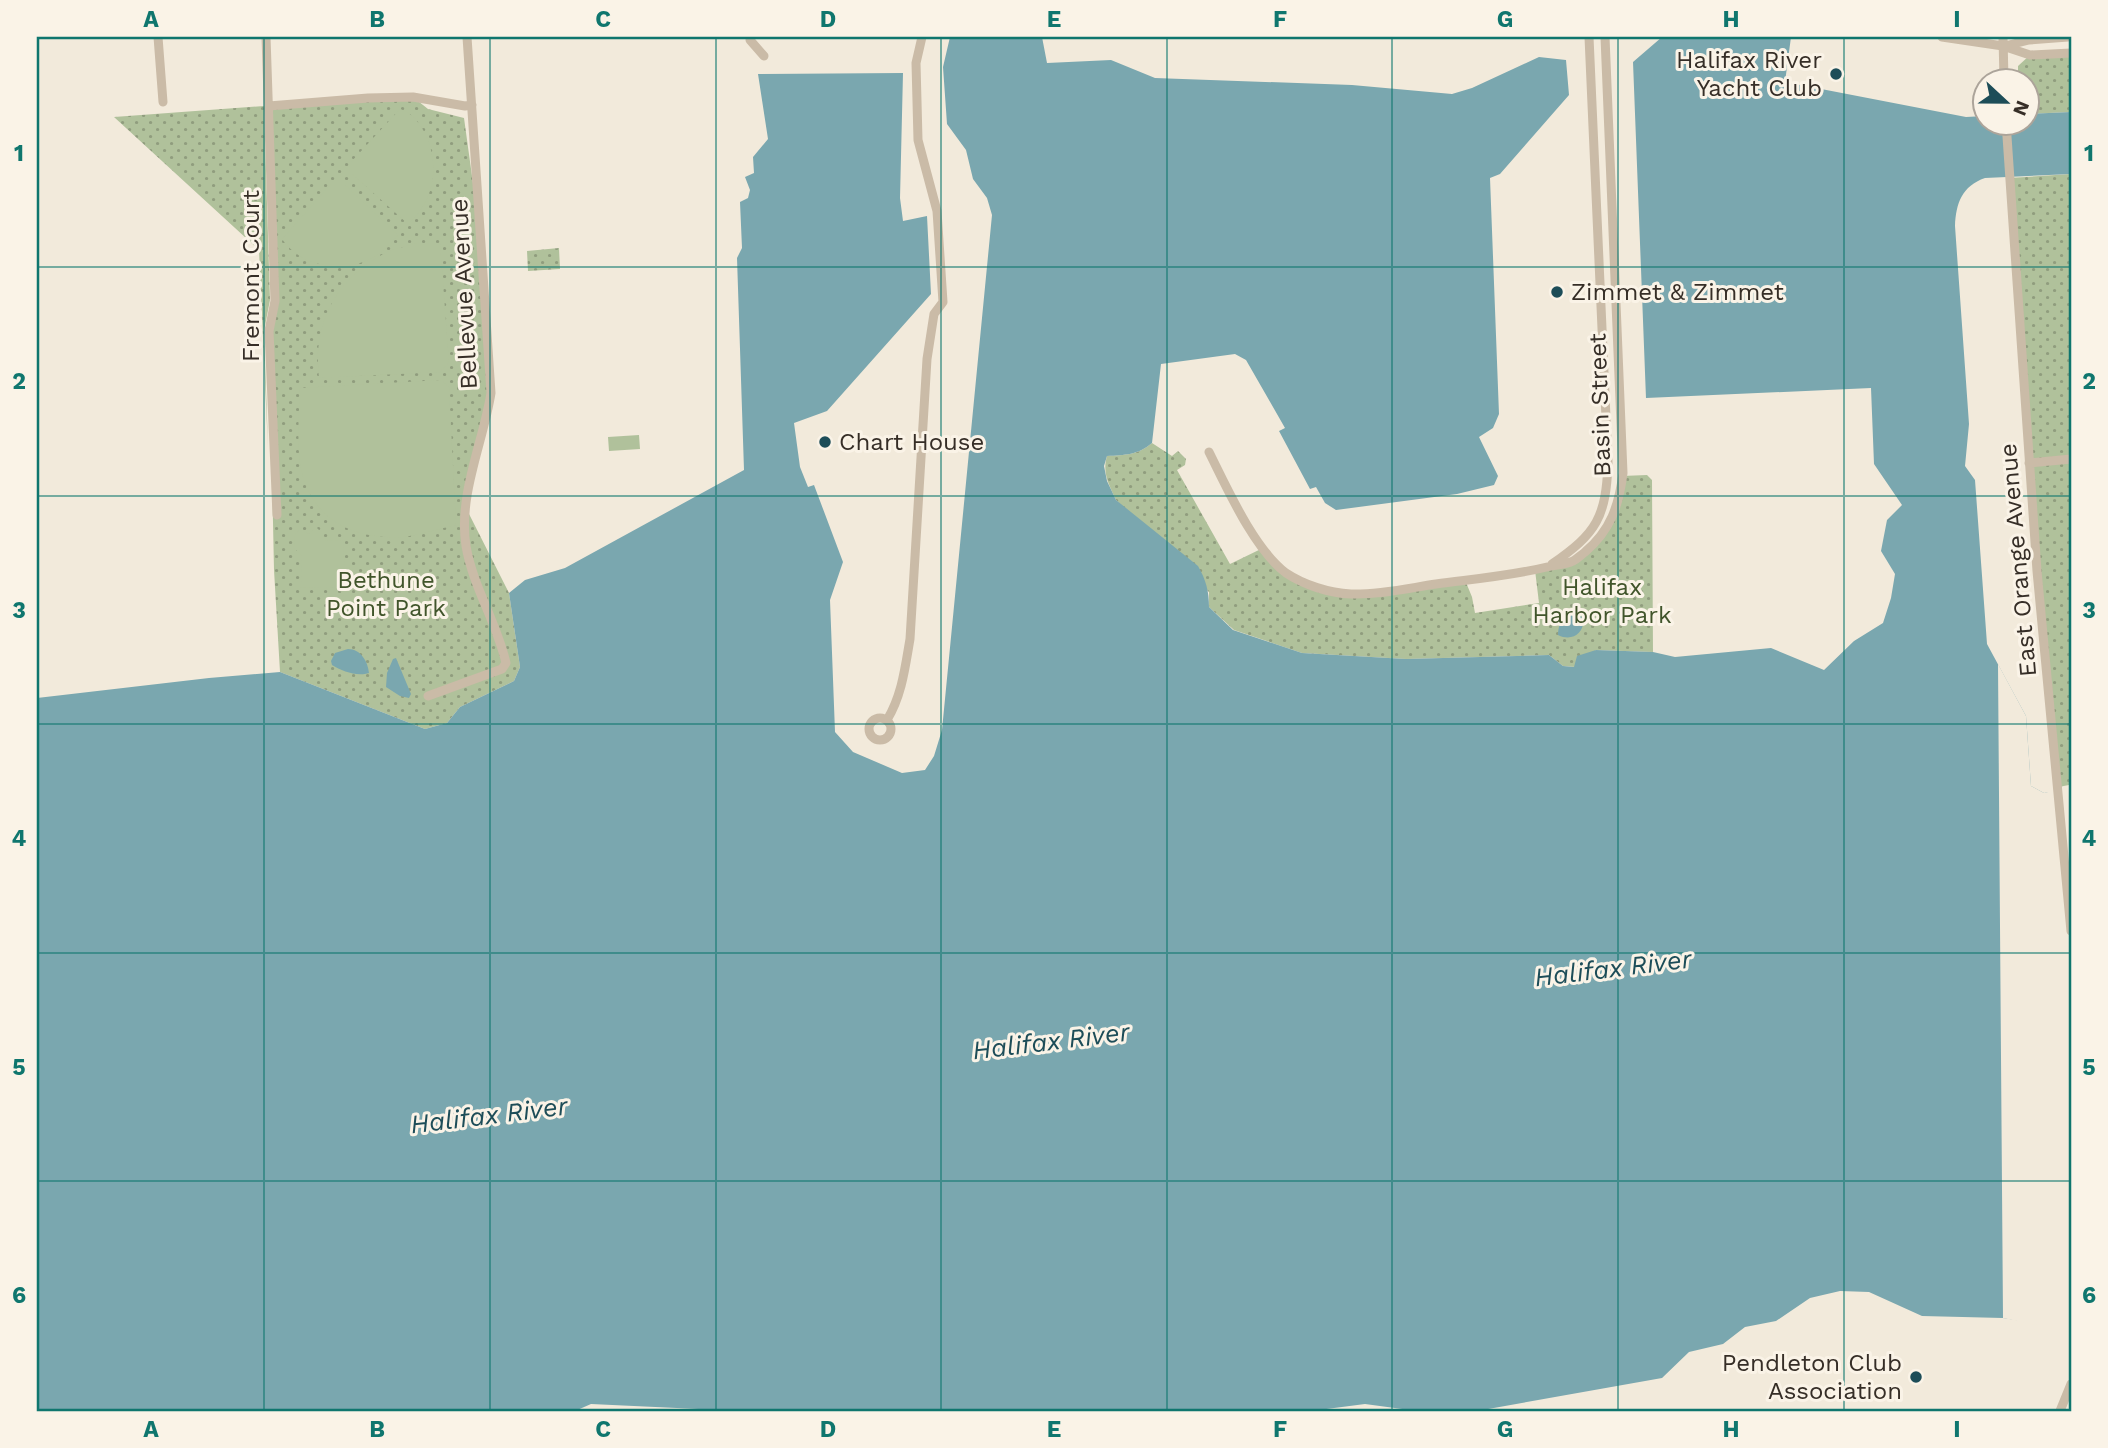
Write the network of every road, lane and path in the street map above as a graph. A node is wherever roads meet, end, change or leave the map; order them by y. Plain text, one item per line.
1 (158, 37) edge
2 (266, 37) edge
3 (467, 37) edge
4 (922, 37) edge
5 (1589, 37) edge
6 (1605, 37) edge
7 (1942, 37) edge
8 (2068, 37) edge
9 (750, 40) dead end
10 (2003, 42) edge
11 (2071, 53) edge
12 (764, 56) dead end
13 (2004, 66) edge
14 (163, 102) dead end
15 (472, 105) junction
16 (269, 106) junction
17 (2007, 136) edge
18 (1609, 139) junction
19 (1594, 140) junction
20 (1614, 255) junction
21 (1599, 256) junction
22 (1616, 308) junction
23 (1601, 309) junction
24 (1620, 391) junction
25 (1605, 393) junction
26 (1209, 452) dead end
27 (2071, 459) edge
28 (2029, 463) junction
29 (1608, 472) junction
30 (1623, 473) junction
31 (277, 516) dead end
32 (1548, 567) junction
33 (428, 696) dead end
34 (887, 720) dead end
35 (2071, 932) edge
36 (2071, 1384) edge
37 (2060, 1411) edge

1 - 14 street
2 - 16 street, Fremont Court
3 - 15 street, Bellevue Avenue
4 - 34 street
5 - 19 street, Basin Street
6 - 18 street, Basin Street
7 - 10 street
8 - 10 street
9 - 12 street
10 - 11 street
10 - 13 street
15 - 16 street
15 - 33 street, Bellevue Avenue
16 - 31 street, Fremont Court
17 - 28 street, East Orange Avenue
18 - 19 street
18 - 20 street, Basin Street
19 - 21 street, Basin Street
20 - 21 street
20 - 22 street, Basin Street
21 - 23 street, Basin Street
22 - 23 street
22 - 24 street, Basin Street
23 - 25 street, Basin Street
24 - 25 street
24 - 30 street, Basin Street
25 - 29 street, Basin Street
26 - 32 street, Basin Street
27 - 28 street
28 - 35 street, East Orange Avenue
29 - 30 street
29 - 32 street, Basin Street
30 - 32 street, Basin Street
36 - 37 street

